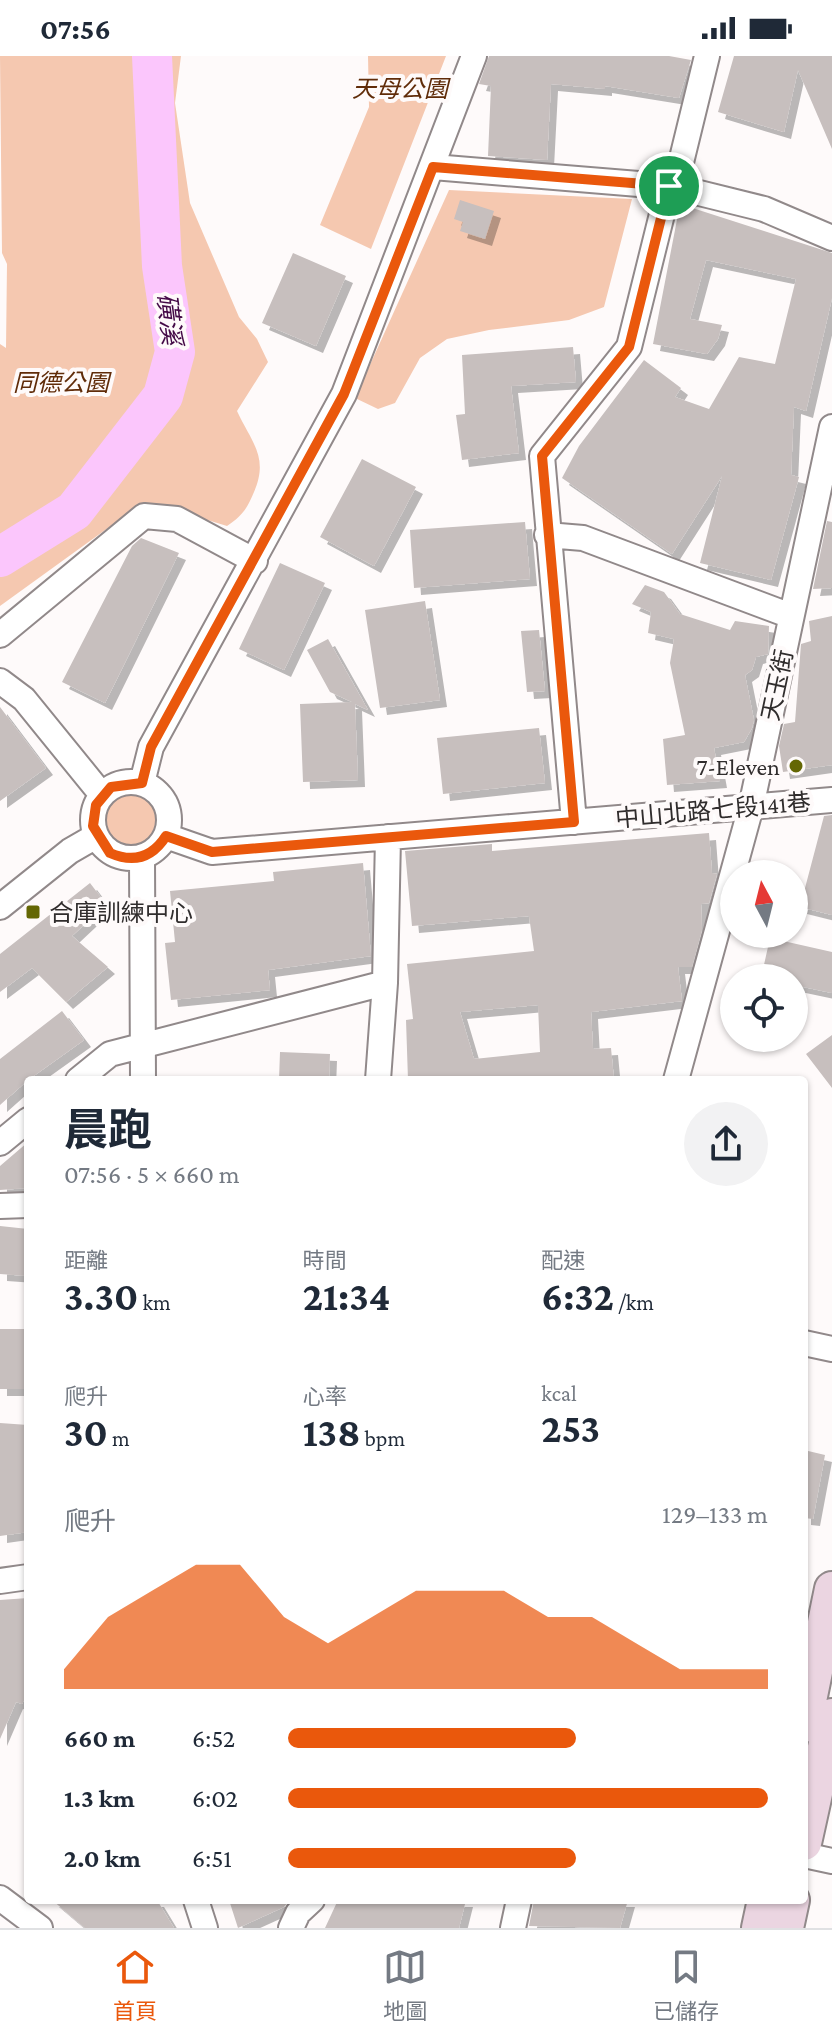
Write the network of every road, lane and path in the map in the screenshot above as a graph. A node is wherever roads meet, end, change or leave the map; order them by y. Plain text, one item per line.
1 (474, 56) edge
2 (705, 57) edge
3 (433, 167) junction
4 (672, 186) junction
5 (832, 238) edge
6 (832, 427) edge
7 (547, 535) junction
8 (255, 561) junction
9 (791, 616) junction
10 (0, 635) edge
11 (0, 681) edge
12 (142, 783) junction
13 (102, 795) junction
14 (832, 800) edge
15 (751, 807) junction
16 (574, 822) junction
17 (96, 836) junction
18 (166, 836) junction
19 (388, 837) junction
20 (142, 857) junction
21 (0, 907) edge
22 (385, 983) junction
23 (143, 1047) junction
24 (83, 1076) edge
25 (143, 1076) edge
26 (378, 1076) edge
27 (677, 1076) edge
28 (24, 1123) edge
29 (0, 1143) edge
30 (24, 1205) edge
31 (0, 1206) edge
32 (808, 1344) edge
33 (832, 1349) edge
34 (24, 1578) edge
35 (0, 1581) edge
36 (832, 1589) edge
37 (811, 1649) edge
38 (808, 1682) edge
39 (832, 1716) edge
40 (808, 1825) edge
41 (808, 1856) edge
42 (832, 1861) edge
43 (0, 1898) edge
44 (197, 1904) edge
45 (308, 1904) edge
46 (518, 1904) edge
47 (764, 1904) edge
48 (791, 1904) edge
49 (40, 1928) edge
50 (205, 1928) edge
51 (291, 1928) edge
52 (513, 1928) edge
53 (759, 1928) edge
54 (786, 1928) edge

1 - 3 street
2 - 4 street
3 - 4 street
3 - 8 street
4 - 5 street
4 - 7 street
6 - 9 street, 天玉街
7 - 9 street
7 - 16 street
8 - 10 street
8 - 12 street
9 - 15 street, 天玉街
11 - 13 street
12 - 13 street
12 - 18 street
13 - 17 street
14 - 15 street, 中山北路七段141巷
15 - 16 street, 中山北路七段141巷
15 - 27 street, 天玉街
16 - 19 street, 中山北路七段141巷
17 - 20 street
17 - 21 street
18 - 19 street, 中山北路七段141巷
18 - 20 street
19 - 22 street
20 - 23 street
22 - 23 street
22 - 26 street
23 - 24 street
23 - 25 street
28 - 29 street
30 - 31 street
32 - 33 street
34 - 35 street
36 - 37 main road
37 - 38 main road
39 - 40 main road
41 - 42 street
43 - 49 street
44 - 50 street
45 - 51 street
46 - 52 street
47 - 53 main road
48 - 54 main road

